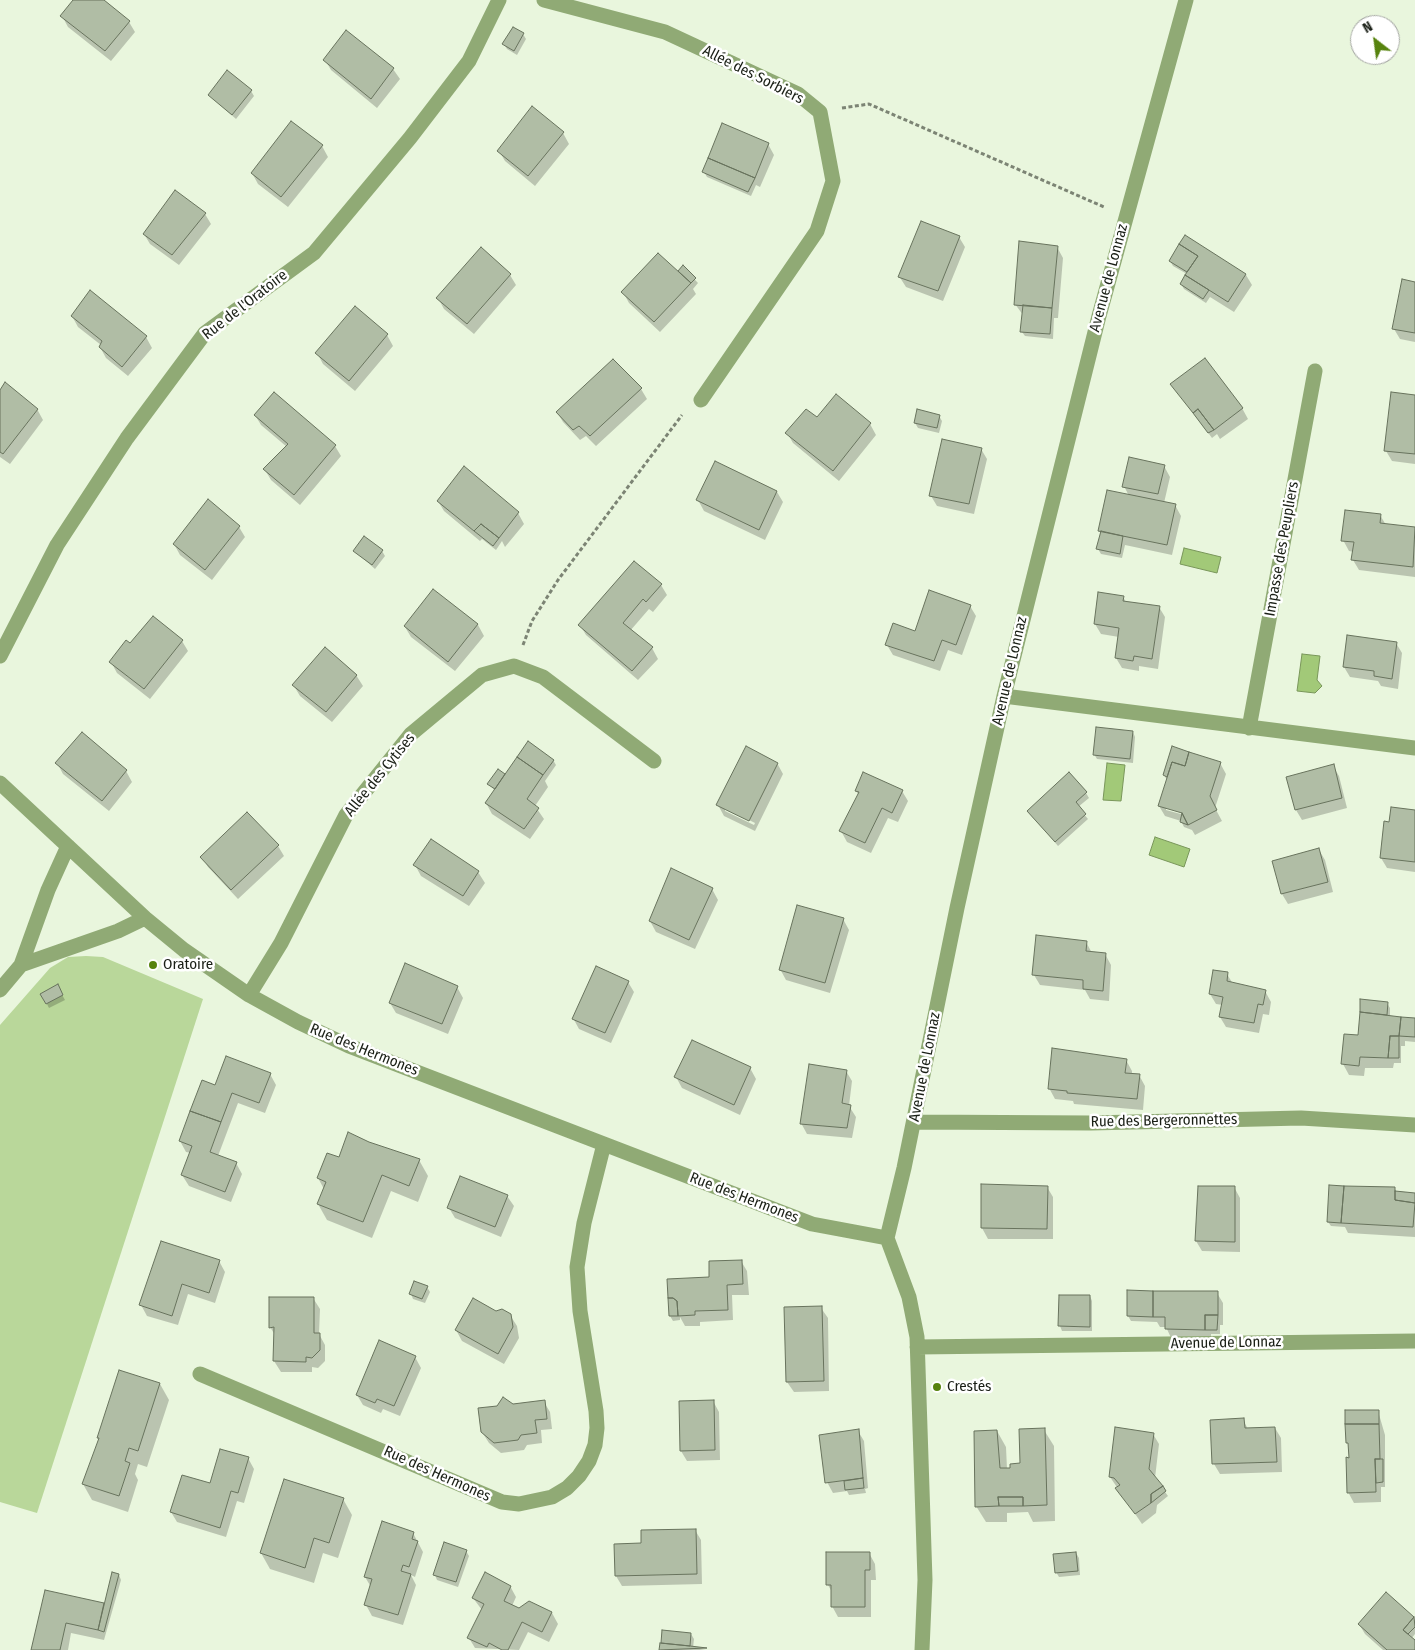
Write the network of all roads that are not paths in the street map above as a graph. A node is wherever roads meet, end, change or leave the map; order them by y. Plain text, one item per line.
1 (499, 0) edge
2 (544, 0) edge
3 (1186, 0) edge
4 (1315, 371) dead end
5 (701, 400) road end
6 (0, 656) edge
7 (1004, 696) junction
8 (1249, 728) junction
9 (1415, 748) edge
10 (654, 761) dead end
11 (0, 783) edge
12 (68, 846) junction
13 (145, 918) junction
14 (21, 965) junction
15 (0, 990) edge
16 (249, 996) junction
17 (914, 1122) junction
18 (1415, 1125) edge
19 (604, 1144) junction
20 (887, 1238) junction
21 (1415, 1341) edge
22 (917, 1347) junction
23 (200, 1374) dead end
24 (922, 1650) edge

1 - 6 street, Rue de l'Oratoire
2 - 5 street, Allée des Sorbiers
3 - 7 street, Avenue de Lonnaz
4 - 8 street, Impasse des Peupliers
7 - 8 street
7 - 17 street, Avenue de Lonnaz
8 - 9 street
10 - 16 street, Allée des Cytises
11 - 12 street, Rue des Hermones
12 - 13 street, Rue des Hermones
12 - 14 street
13 - 14 street
13 - 16 street, Rue des Hermones
14 - 15 street
16 - 19 street, Rue des Hermones
17 - 18 street, Rue des Bergeronnettes
17 - 20 street, Avenue de Lonnaz
19 - 20 street, Rue des Hermones
19 - 23 street, Rue des Hermones
20 - 22 street
21 - 22 street, Avenue de Lonnaz
22 - 24 street

